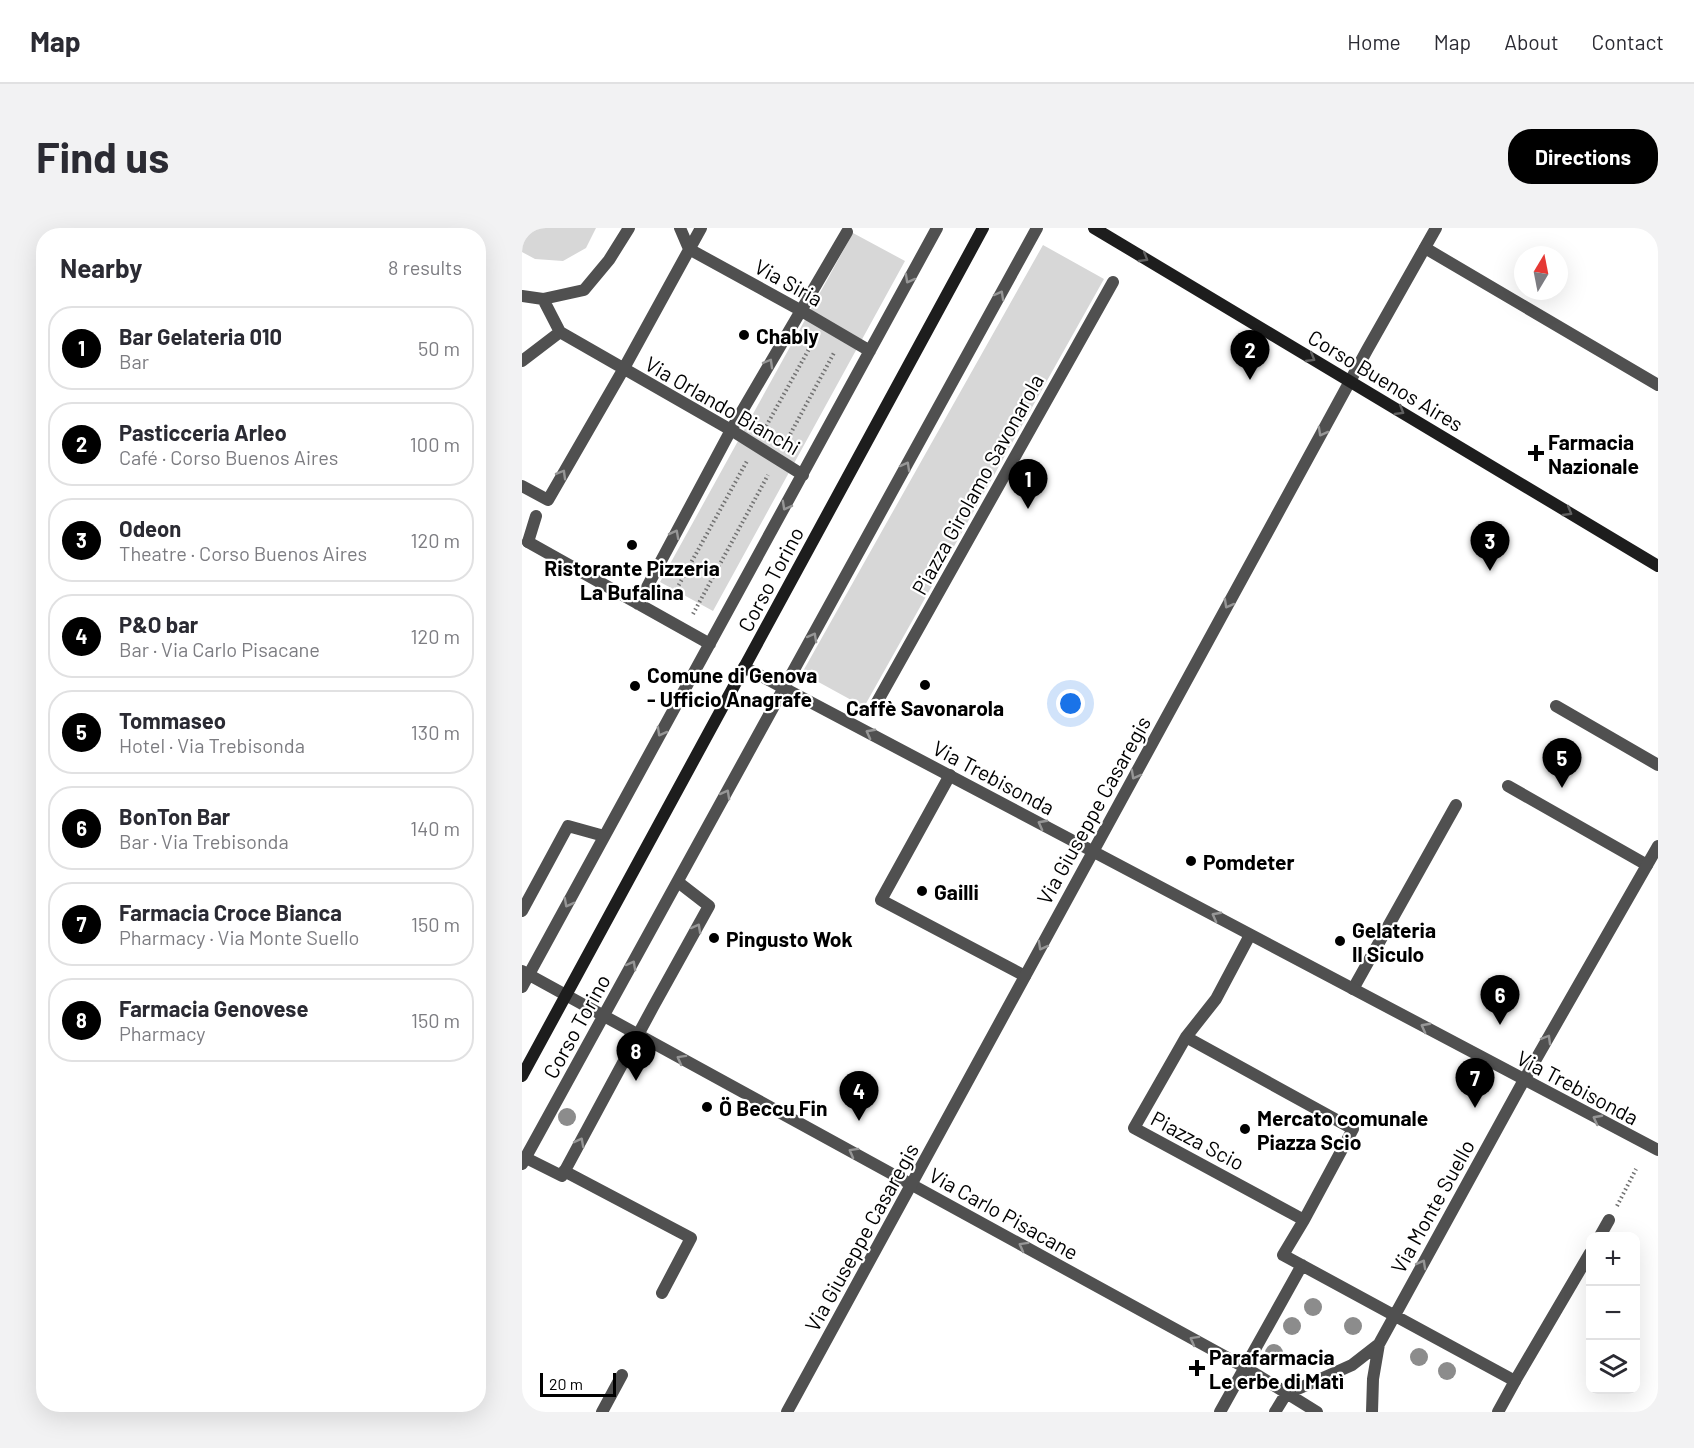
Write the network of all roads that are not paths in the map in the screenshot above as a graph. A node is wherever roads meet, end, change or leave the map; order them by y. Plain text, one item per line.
1 (629, 228) edge
2 (680, 228) edge
3 (700, 228) edge
4 (937, 228) edge
5 (983, 228) edge
6 (1037, 228) edge
7 (1094, 228) edge
8 (1436, 228) edge
9 (847, 232) dead end
10 (1425, 248) junction
11 (689, 249) junction
12 (1113, 282) dead end
13 (522, 296) edge
14 (543, 299) junction
15 (800, 310) junction
16 (560, 332) junction
17 (870, 351) junction
18 (522, 361) edge
19 (623, 370) junction
20 (1350, 381) junction
21 (1658, 385) edge
22 (731, 430) junction
23 (803, 475) junction
24 (522, 486) edge
25 (536, 516) dead end
26 (1658, 566) edge
27 (638, 604) junction
28 (710, 644) junction
29 (744, 668) junction
30 (785, 689) junction
31 (876, 704) dead end
32 (1556, 706) dead end
33 (1658, 765) edge
34 (950, 776) junction
35 (1508, 786) dead end
36 (1456, 805) dead end
37 (604, 836) junction
38 (1658, 846) edge
39 (1094, 852) junction
40 (1647, 865) junction
41 (678, 882) junction
42 (522, 911) edge
43 (1250, 935) junction
44 (525, 973) edge
45 (1025, 976) junction
46 (522, 987) edge
47 (1353, 989) junction
48 (566, 995) junction
49 (604, 1016) junction
50 (638, 1035) junction
51 (1186, 1037) junction
52 (522, 1076) edge
53 (1524, 1080) junction
54 (1658, 1150) edge
55 (524, 1161) edge
56 (564, 1172) junction
57 (911, 1185) junction
58 (1304, 1220) junction
59 (1609, 1220) road end
60 (1602, 1232) edge
61 (1586, 1260) edge
62 (1302, 1265) junction
63 (662, 1293) dead end
64 (1394, 1316) junction
65 (1379, 1344) junction
66 (1246, 1368) junction
67 (622, 1375) dead end
68 (1515, 1381) junction
69 (1286, 1394) junction
70 (602, 1412) edge
71 (787, 1412) edge
72 (1220, 1412) edge
73 (1275, 1412) edge
74 (1317, 1412) edge
75 (1372, 1412) edge
76 (1498, 1412) edge

1 - 14 street
2 - 11 street
3 - 11 street
4 -> 17 street, Corso Torino
5 - 29 main road, Corso Torino
30 -> 6 street, Corso Torino
7 -> 20 main road, Corso Buenos Aires
8 - 10 street, Via Giuseppe Casaregis
9 - 15 street
10 - 20 street, Via Giuseppe Casaregis
10 - 21 street
11 - 15 street, Via Siria
11 - 19 street
12 - 31 street, Piazza Girolamo Savonarola
13 - 14 street
14 - 16 street
15 - 17 street, Via Siria
22 -> 15 street
16 - 18 street
16 - 19 street, Via Orlando Bianchi
17 - 23 street, Corso Torino
19 - 22 street, Via Orlando Bianchi
24 -> 19 street
20 -> 26 main road, Corso Buenos Aires
20 -> 39 street, Via Giuseppe Casaregis
22 - 23 street, Via Orlando Bianchi
27 -> 22 street
23 -> 28 street, Corso Torino
25 - 27 street
27 - 28 street
28 -> 37 street, Corso Torino
29 - 30 street, Via Trebisonda
29 - 48 main road, Corso Torino
34 -> 30 street, Via Trebisonda
41 -> 30 street, Corso Torino
32 - 33 street
39 -> 34 street, Via Trebisonda
34 - 45 street
35 - 40 street
36 - 47 street
37 - 42 street
37 -> 44 street, Corso Torino
38 - 40 street, Via Monte Suello
43 -> 39 street, Via Trebisonda
39 -> 45 street, Via Giuseppe Casaregis
53 -> 40 street, Via Monte Suello
49 -> 41 street, Corso Torino
50 -> 41 street
43 - 47 street, Via Trebisonda
43 - 51 street, Piazza Scio
44 - 46 street, Corso Torino
44 - 48 street, Via Carlo Pisacane
45 - 57 street, Via Giuseppe Casaregis
53 -> 47 street, Via Trebisonda
48 - 49 street, Via Carlo Pisacane
48 - 52 main road, Corso Torino
49 - 50 street, Via Carlo Pisacane
49 - 55 street, Corso Torino
56 -> 50 street
57 -> 50 street, Via Carlo Pisacane
51 - 58 street
51 - 58 street, Piazza Scio
54 -> 53 street, Via Trebisonda
64 -> 53 street, Via Monte Suello
55 - 56 street, Corso Torino
56 - 63 street, Corso Torino
66 -> 57 street, Via Carlo Pisacane
57 - 71 street, Via Giuseppe Casaregis
58 - 62 street
59 - 60 street
61 - 68 street
62 - 64 street
62 - 66 street
64 - 65 street, Via Monte Suello
64 - 68 street
65 - 69 street
65 - 75 street
66 - 69 street, Via Carlo Pisacane
66 - 72 street
67 - 70 street
68 - 76 street
69 - 73 street
69 - 74 street, Via Carlo Pisacane

